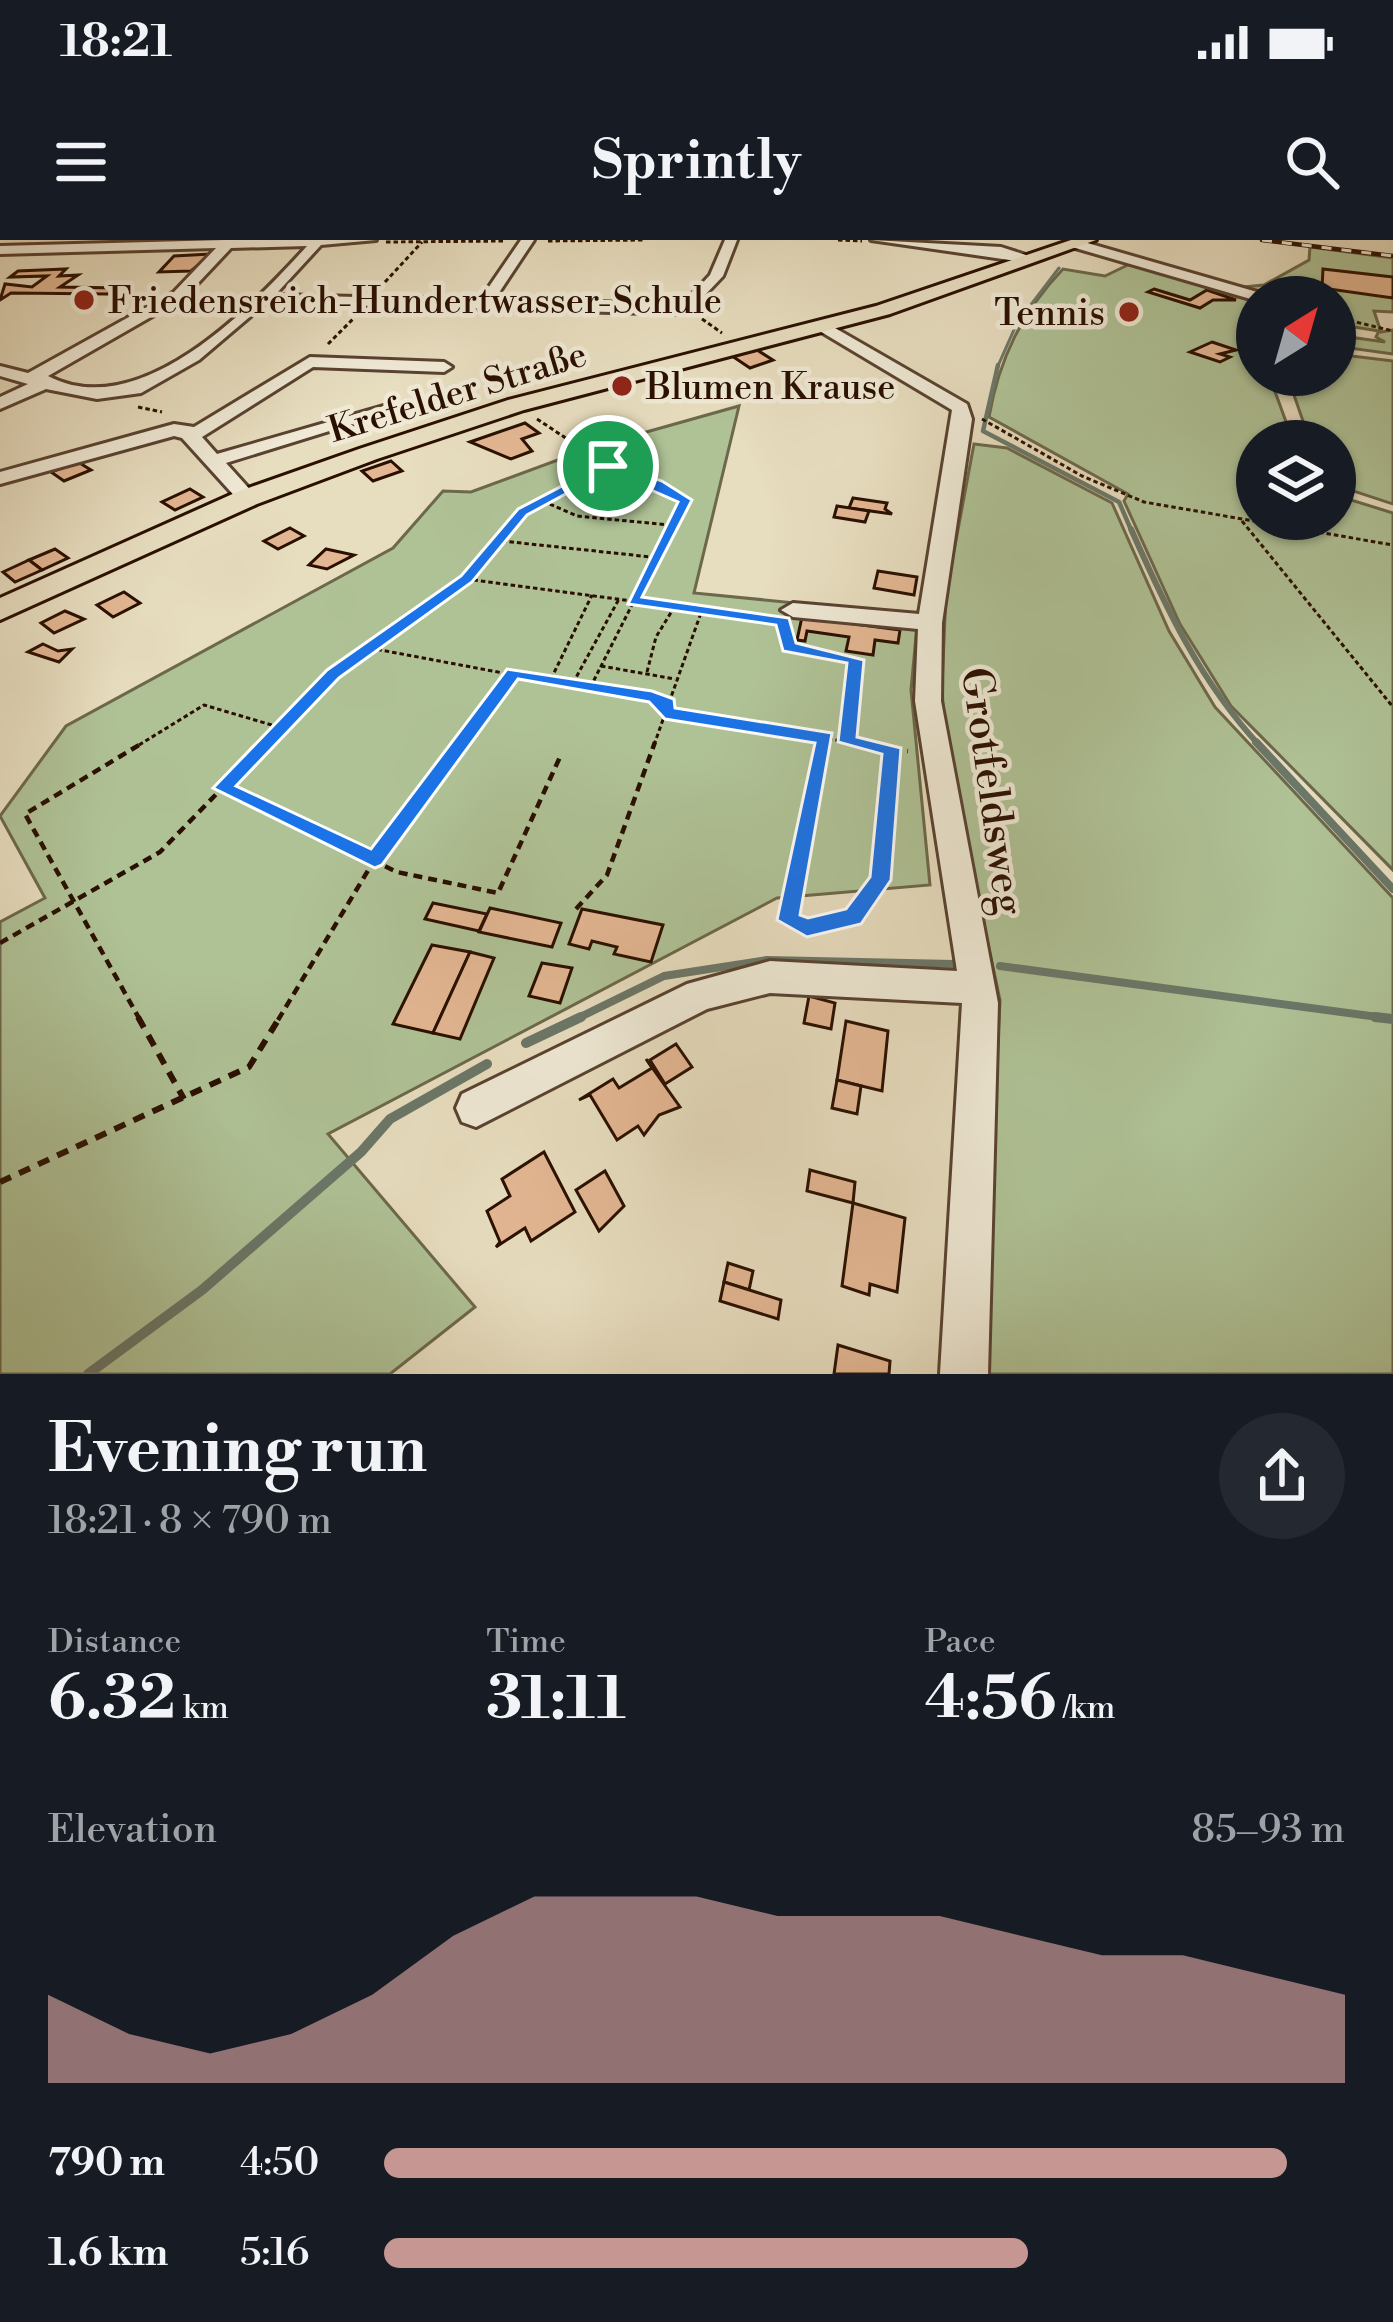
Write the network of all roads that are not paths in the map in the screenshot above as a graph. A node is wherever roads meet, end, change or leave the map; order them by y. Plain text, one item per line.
1 (318, 240) edge
2 (370, 240) edge
3 (528, 240) edge
4 (731, 240) edge
5 (878, 240) edge
6 (229, 242) edge
7 (1083, 242) edge
8 (130, 243) edge
9 (176, 244) junction
10 (67, 248) junction
11 (30, 249) junction
12 (0, 250) edge
13 (1031, 259) junction
14 (13, 262) dead end
15 (1236, 284) edge
16 (268, 299) junction
17 (484, 304) junction
18 (823, 327) junction
19 (444, 367) dead end
20 (0, 371) edge
21 (40, 380) junction
22 (0, 404) edge
23 (385, 408) dead end
24 (195, 433) junction
25 (214, 461) junction
26 (0, 478) edge
27 (247, 498) junction
28 (0, 610) edge
29 (793, 610) dead end
30 (930, 623) junction
31 (978, 988) junction
32 (476, 1108) dead end
33 (964, 1374) edge

1 - 2 street
1 - 6 street
1 - 16 street
3 - 17 street
4 - 17 street
5 - 13 street
6 - 9 street
6 - 21 street
7 - 13 main road, Krefelder Straße
7 - 15 street
8 - 9 street
8 - 10 street
9 - 10 street
10 - 11 street
11 - 12 street
11 - 14 street
13 - 18 main road, Krefelder Straße
16 - 17 street
16 - 21 street
18 - 27 main road, Krefelder Straße
18 - 30 street, Grotfeldsweg
19 - 24 street
20 - 21 street
21 - 22 street
23 - 25 street
24 - 25 street
24 - 26 street
25 - 27 street
27 - 28 main road, Krefelder Straße
29 - 30 street
30 - 31 street, Grotfeldsweg
31 - 32 street
31 - 33 street, Grotfeldsweg

